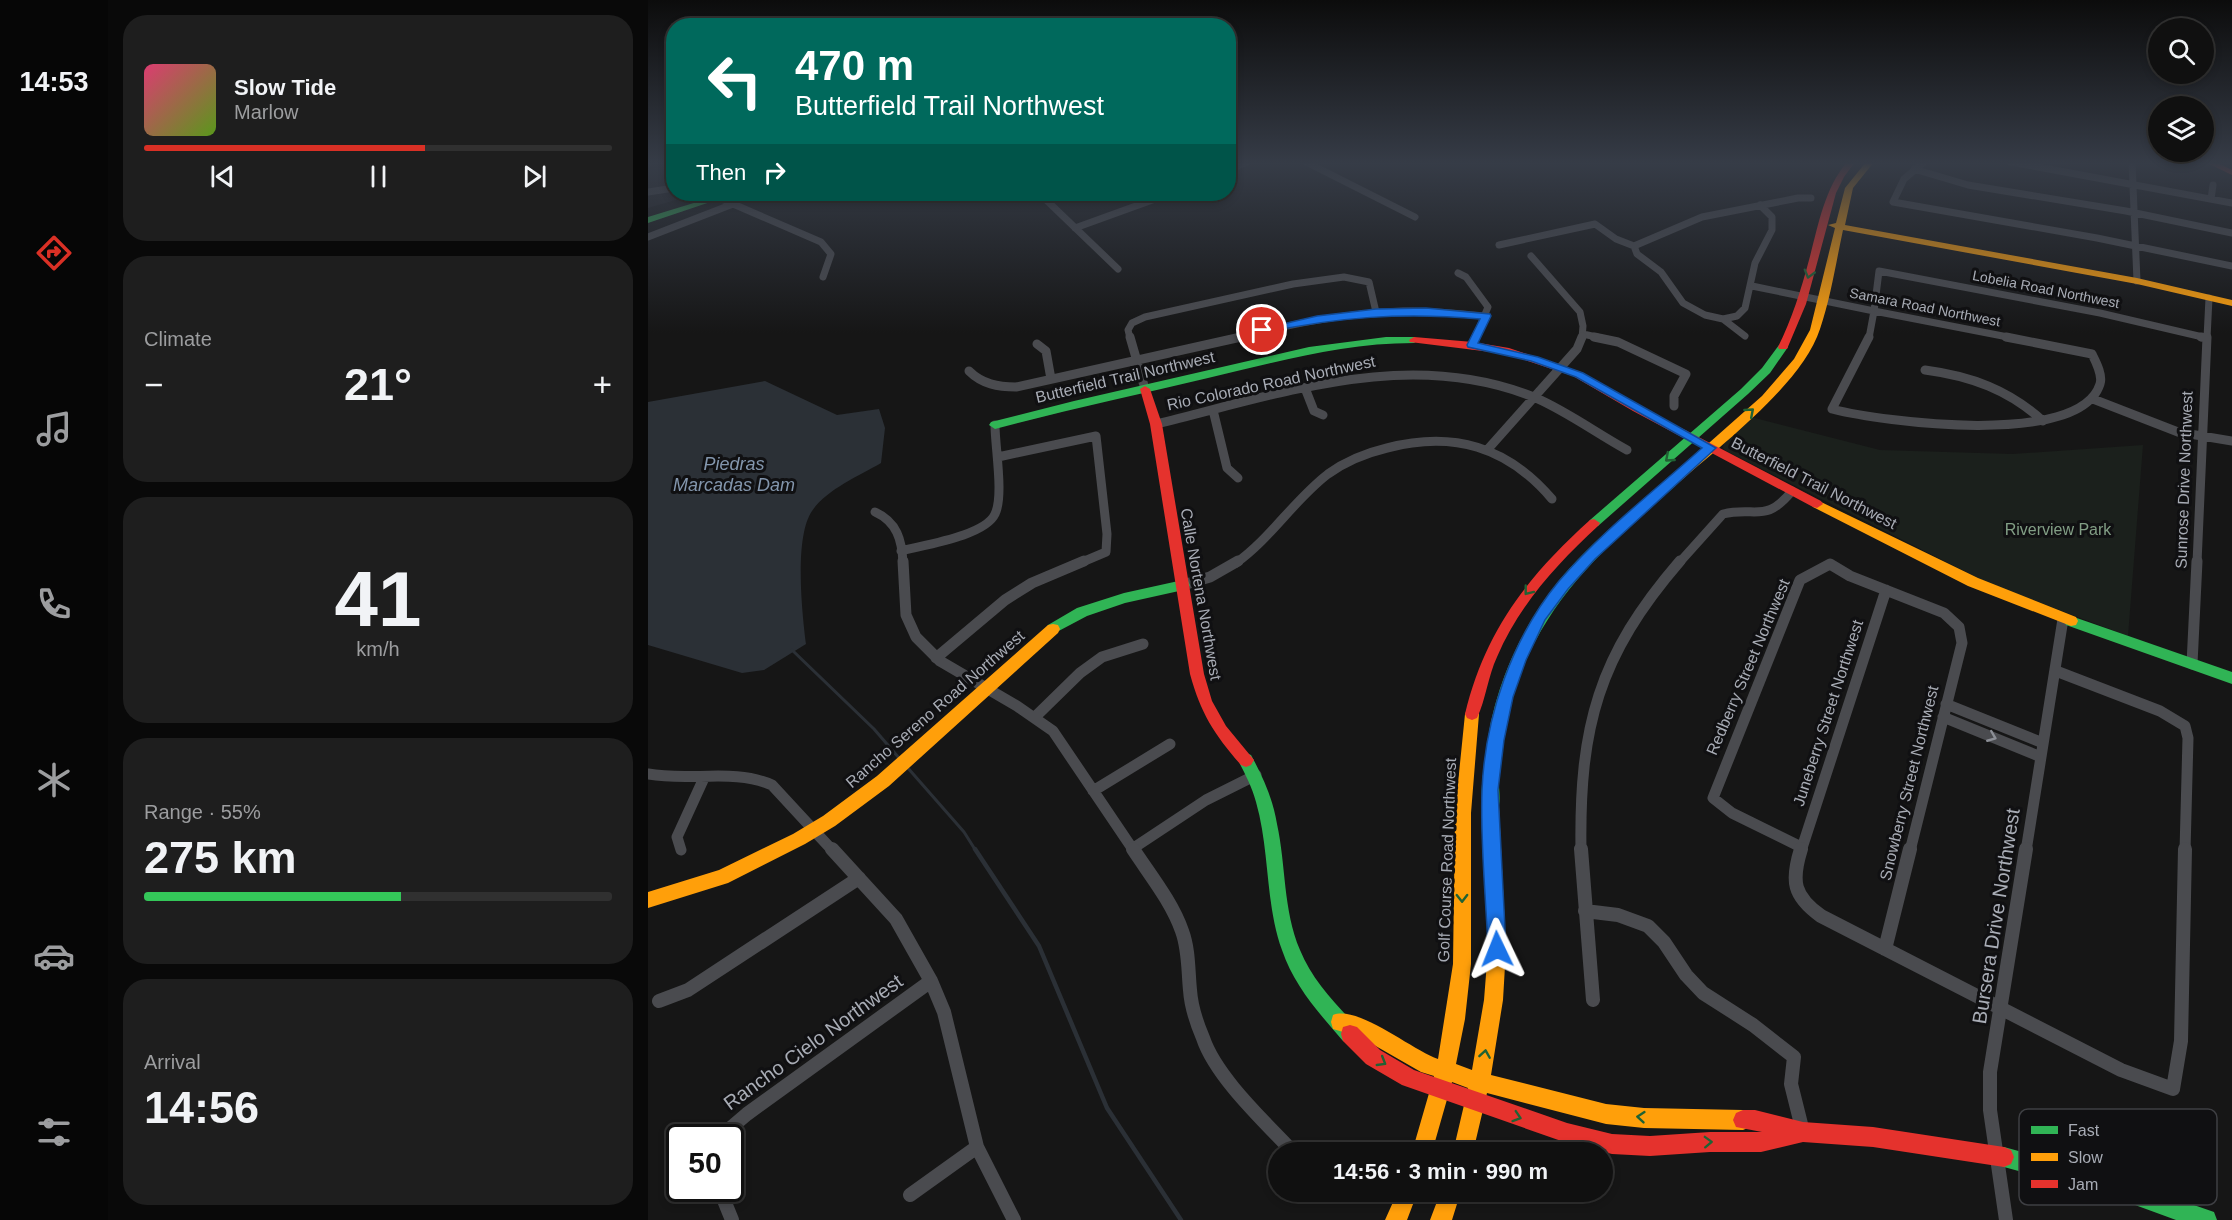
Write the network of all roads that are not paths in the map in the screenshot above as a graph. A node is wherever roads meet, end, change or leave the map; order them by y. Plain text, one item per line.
1 (676, 219) edge
2 (765, 219) edge
3 (1066, 219) edge
4 (1100, 219) edge
5 (1697, 219) edge
6 (1772, 219) edge
7 (1825, 219) edge
8 (1842, 219) edge
9 (1989, 219) edge
10 (2134, 219) edge
11 (2163, 219) edge
12 (1824, 224) junction
13 (1840, 226) junction
14 (1075, 228) junction
15 (2232, 233) edge
16 (648, 237) edge
17 (1499, 245) dead end
18 (2136, 245) junction
19 (1634, 246) junction
20 (1531, 256) dead end
21 (2232, 266) edge
22 (1118, 269) dead end
23 (1458, 273) dead end
24 (823, 278) dead end
25 (2137, 281) junction
26 (1752, 286) junction
27 (1802, 296) junction
28 (2209, 298) junction
29 (1822, 300) junction
30 (2232, 303) edge
31 (1872, 310) junction
32 (1376, 312) junction
33 (1486, 316) junction
34 (1723, 319) junction
35 (1583, 334) junction
36 (1745, 336) dead end
37 (2206, 338) junction
38 (1037, 344) dead end
39 (1472, 345) junction
40 (1136, 361) junction
41 (1560, 368) junction
42 (1925, 370) dead end
43 (969, 371) dead end
44 (1051, 379) junction
45 (1305, 388) junction
46 (1145, 389) junction
47 (1533, 396) junction
48 (2093, 399) junction
49 (1674, 406) dead end
50 (1213, 410) junction
51 (1323, 415) dead end
52 (2043, 421) junction
53 (1156, 424) junction
54 (994, 425) joint
55 (2201, 437) junction
56 (1693, 438) junction
57 (2232, 441) edge
58 (1710, 448) junction
59 (1488, 449) junction
60 (1627, 450) dead end
61 (998, 457) junction
62 (1238, 478) dead end
63 (1792, 491) junction
64 (1552, 499) dead end
65 (875, 512) dead end
66 (901, 550) junction
67 (1182, 585) junction
68 (1886, 590) junction
69 (2063, 619) junction
70 (1143, 644) dead end
71 (936, 658) junction
72 (2192, 664) junction
73 (2056, 671) junction
74 (2232, 678) edge
75 (985, 687) junction
76 (1946, 704) junction
77 (1035, 717) junction
78 (1943, 717) junction
79 (2043, 743) junction
80 (1170, 744) dead end
81 (2041, 757) junction
82 (648, 774) edge
83 (1257, 775) junction
84 (704, 778) junction
85 (1093, 791) junction
86 (813, 831) junction
87 (1801, 847) junction
88 (1132, 849) junction
89 (681, 850) dead end
90 (859, 878) junction
91 (648, 900) edge
92 (1584, 911) junction
93 (1885, 949) junction
94 (931, 981) junction
95 (659, 1000) dead end
96 (1593, 1000) dead end
97 (2000, 1008) junction
98 (1340, 1022) junction
99 (1446, 1071) junction
100 (1480, 1082) junction
101 (1442, 1091) junction
102 (1476, 1103) junction
103 (735, 1124) edge
104 (1803, 1132) junction
105 (1284, 1142) edge
106 (1425, 1142) edge
107 (1466, 1142) edge
108 (977, 1147) junction
109 (1996, 1155) junction
110 (2019, 1161) edge
111 (910, 1195) dead end
112 (725, 1202) edge
113 (1403, 1202) edge
114 (1447, 1202) edge
115 (2163, 1205) edge
116 (732, 1220) edge
117 (1014, 1220) edge
118 (1396, 1220) edge
119 (1441, 1220) edge
120 (2006, 1220) edge
121 (2206, 1220) edge

1 - 16 street
2 - 24 street
3 - 14 street
4 - 14 street
5 - 19 street
6 - 26 street
7 - 12 street, Golf Course Road Northwest
8 - 13 street
9 - 18 street
10 - 18 street
11 - 15 street
12 - 13 street
12 -> 27 street, Golf Course Road Northwest
13 - 25 street
13 - 29 street
14 - 22 street
17 - 19 street
18 - 21 street
18 - 25 street
19 - 34 street
20 - 35 street
23 - 33 street
25 - 28 street
26 - 27 street, Samara Road Northwest
26 - 34 street
27 - 29 street, Samara Road Northwest
27 - 56 street, Golf Course Road Northwest
28 - 30 street
28 - 37 street, Sunrose Drive Northwest
29 - 31 street, Samara Road Northwest
58 -> 29 street
31 - 37 street, Lobelia Road Northwest
31 - 48 street, Samara Road Northwest
31 - 52 street
32 - 33 street
32 - 40 street
32 - 40 street
33 - 39 street
34 - 36 street
35 - 41 street
35 - 49 street
37 - 55 street, Sunrose Drive Northwest
38 - 44 street
39 - 41 street, Butterfield Trail Northwest
39 - 46 street, Butterfield Trail Northwest
40 - 44 street
40 - 46 street
41 - 47 street
41 - 56 street, Butterfield Trail Northwest
42 - 52 street
43 - 44 street
45 - 47 street, Rio Colorado Road Northwest
45 - 50 street, Rio Colorado Road Northwest
45 - 51 street
46 - 53 street, Calle Nortena Northwest
46 - 54 street, Butterfield Trail Northwest
47 - 59 street
47 - 60 street, Rio Colorado Road Northwest
48 - 52 street
48 - 55 street
50 - 53 street, Rio Colorado Road Northwest
50 - 62 street
53 - 67 street, Calle Nortena Northwest
54 - 61 street
55 - 57 street
55 - 72 street, Sunrose Drive Northwest
56 - 58 street, Butterfield Trail Northwest
56 -> 99 street, Golf Course Road Northwest
58 - 63 street, Butterfield Trail Northwest
100 -> 58 street
59 - 64 street
59 - 67 street
61 - 66 street
61 - 71 street
63 - 69 street, Butterfield Trail Northwest
63 - 92 street
65 - 66 street
66 - 71 street
67 - 75 street, Rancho Sereno Road Northwest
67 - 83 street, Calle Nortena Northwest
68 - 76 street, Snowberry Street Northwest
68 - 87 street, Juneberry Street Northwest
68 - 87 street, Redberry Street Northwest
69 - 72 street, Butterfield Trail Northwest
69 - 73 street, Bursera Drive Northwest
70 - 77 street
71 - 75 street
72 - 74 street, Butterfield Trail Northwest
73 - 79 street, Bursera Drive Northwest
73 - 97 street, Juneberry Street Northwest
75 - 77 street
75 - 86 street, Rancho Sereno Road Northwest
76 - 78 street, Snowberry Street Northwest
76 - 79 street
77 - 85 street
78 -> 81 street
78 - 93 street, Snowberry Street Northwest
79 - 81 street, Bursera Drive Northwest
80 - 85 street
81 - 97 street, Bursera Drive Northwest
82 - 84 street
83 - 88 street
83 - 98 street, Calle Nortena Northwest
84 - 86 street
84 - 89 street
85 - 88 street
86 - 90 street
86 - 91 street, Rancho Sereno Road Northwest
87 - 93 street, Juneberry Street Northwest
88 - 105 street
90 - 94 street
90 - 95 street
92 - 96 street
92 - 104 street
93 - 97 street, Juneberry Street Northwest
94 - 103 street, Rancho Cielo Northwest
94 - 108 street
97 - 109 street, Bursera Drive Northwest
98 - 99 street, Calle Nortena Northwest
98 -> 101 street, Calle Nortena Northwest
99 - 100 street, Calle Nortena Northwest
99 - 101 street, Golf Course Road Northwest
100 - 102 street
104 -> 100 street, Calle Nortena Northwest
101 - 102 street, Calle Nortena Northwest
101 - 106 street, Golf Course Road Northwest
102 -> 104 street, Calle Nortena Northwest
102 - 107 street
104 - 109 street, Calle Nortena Northwest
108 - 111 street
108 - 117 street
109 - 110 street, Calle Nortena Northwest
109 - 120 street, Bursera Drive Northwest
112 - 116 street
113 - 118 street
114 - 119 street
115 - 121 street, Calle Nortena Northwest

